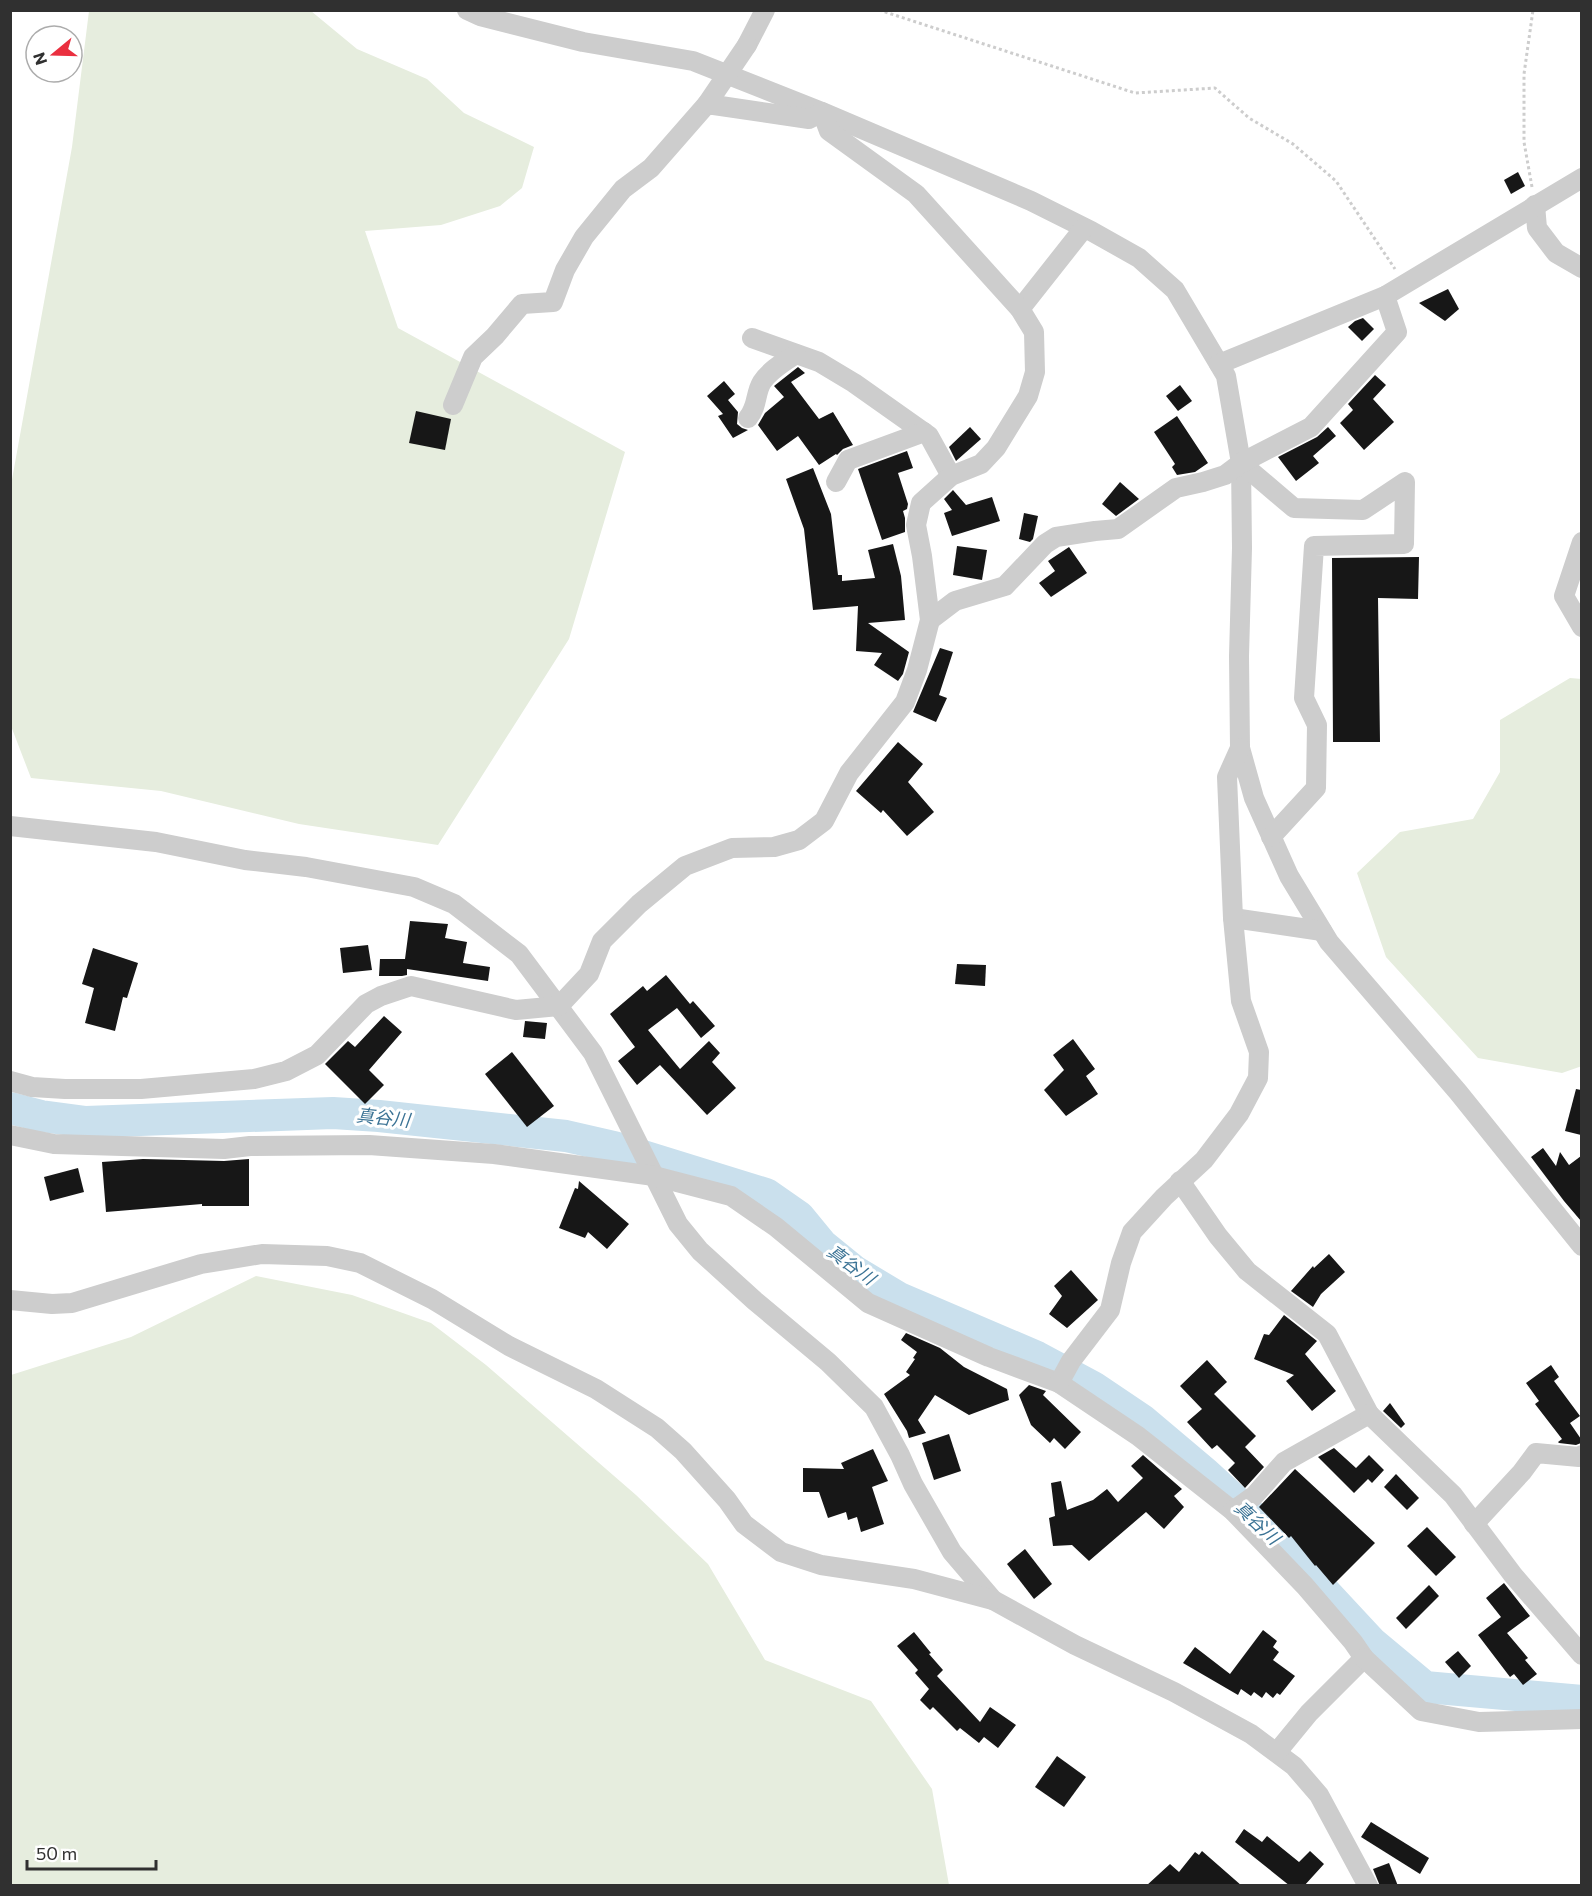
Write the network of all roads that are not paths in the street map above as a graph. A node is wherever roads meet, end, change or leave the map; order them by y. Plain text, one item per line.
1 (467, 10) edge
2 (765, 10) edge
3 (707, 104) junction
4 (822, 112) junction
5 (1581, 178) edge
6 (1535, 205) junction
7 (1084, 228) junction
8 (1581, 268) edge
9 (1385, 296) junction
10 (1020, 309) junction
11 (752, 338) dead end
12 (796, 354) junction
13 (1219, 364) junction
14 (453, 405) dead end
15 (748, 418) dead end
16 (924, 432) junction
17 (1240, 463) junction
18 (951, 476) junction
19 (836, 482) dead end
20 (1581, 542) edge
21 (930, 620) junction
22 (1581, 627) edge
23 (1240, 748) junction
24 (12, 824) edge
25 (1271, 837) junction
26 (1233, 918) junction
27 (1322, 931) junction
28 (559, 1006) junction
29 (10, 1081) edge
30 (10, 1135) edge
31 (651, 1170) junction
32 (1180, 1181) junction
33 (1581, 1246) edge
34 (10, 1300) edge
35 (1060, 1381) junction
36 (1369, 1414) junction
37 (1581, 1455) edge
38 (1234, 1511) junction
39 (1474, 1524) junction
40 (993, 1599) junction
41 (1581, 1655) edge
42 (1364, 1658) junction
43 (1581, 1719) edge
44 (1277, 1752) junction
45 (1368, 1886) edge

1 - 4 street
2 - 3 street, bridge
3 - 4 street
3 - 14 street
4 - 7 street
4 - 10 street
5 - 6 street
6 - 8 street
6 - 9 street
7 - 10 street
7 - 13 street
9 - 13 street
9 - 17 street
10 - 18 street
11 - 12 street
12 - 15 street
12 - 16 street
13 - 17 street
16 - 18 street
16 - 19 street
17 - 21 street
17 - 23 street
17 - 25 street
18 - 21 street
20 - 22 street
21 - 28 street
23 - 25 street
23 - 26 street
24 - 28 street
25 - 27 street
26 - 27 street
26 - 32 street
27 - 33 street
28 - 29 street
28 - 31 street
30 - 31 street
31 - 35 street
31 - 40 street
32 - 35 street
32 - 36 street
34 - 40 street
35 - 38 street
36 - 38 street
36 - 39 street
37 - 39 street
38 - 42 street
39 - 41 street
40 - 44 street
42 - 43 street
42 - 44 street
44 - 45 street

